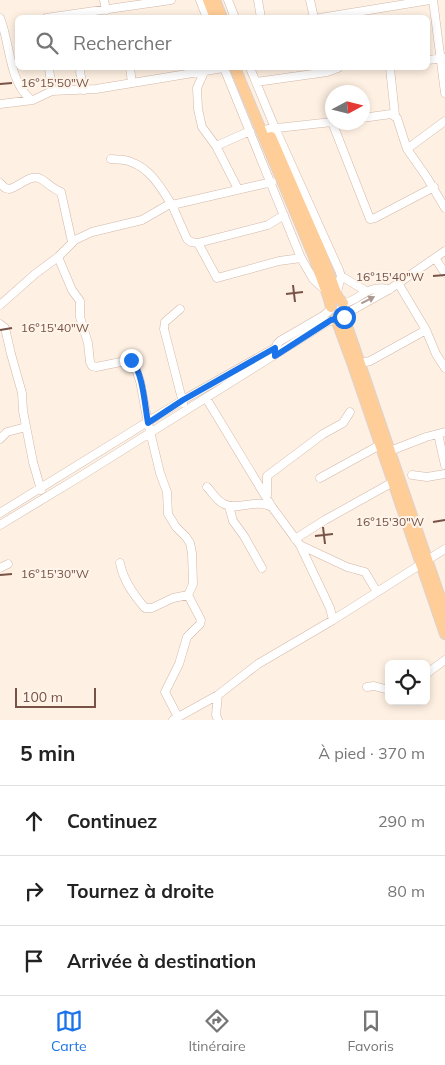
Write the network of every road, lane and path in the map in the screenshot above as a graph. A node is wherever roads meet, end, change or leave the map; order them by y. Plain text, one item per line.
1 (104, 0) edge
2 (171, 0) edge
3 (200, 0) edge
4 (208, 0) edge
5 (215, 0) edge
6 (228, 0) edge
7 (258, 0) edge
8 (310, 0) edge
9 (432, 0) edge
10 (122, 8) junction
11 (106, 10) junction
12 (84, 15) edge
13 (123, 15) edge
14 (206, 15) edge
15 (214, 15) edge
16 (221, 15) edge
17 (234, 15) edge
18 (260, 15) edge
19 (313, 15) edge
20 (347, 15) edge
21 (0, 18) edge
22 (443, 58) edge
23 (430, 60) edge
24 (49, 70) edge
25 (80, 70) edge
26 (130, 70) edge
27 (205, 70) joint
28 (225, 70) edge
29 (237, 70) edge
30 (244, 70) edge
31 (251, 70) edge
32 (332, 70) edge
33 (390, 70) edge
34 (256, 82) junction
35 (132, 83) junction
36 (84, 90) junction
37 (52, 92) junction
38 (445, 93) edge
39 (31, 100) junction
40 (0, 104) edge
41 (395, 115) junction
42 (370, 117) edge
43 (445, 121) edge
44 (325, 123) edge
45 (271, 129) junction
46 (335, 130) edge
47 (250, 131) junction
48 (216, 146) junction
49 (407, 149) junction
50 (111, 159) dead end
51 (0, 182) edge
52 (272, 182) junction
53 (434, 187) junction
54 (238, 189) junction
55 (172, 205) junction
56 (445, 208) edge
57 (284, 215) junction
58 (72, 242) junction
59 (198, 243) junction
60 (445, 251) edge
61 (318, 255) junction
62 (58, 257) junction
63 (301, 258) junction
64 (435, 258) junction
65 (445, 274) edge
66 (341, 276) junction
67 (398, 283) junction
68 (390, 289) junction
69 (366, 291) junction
70 (332, 292) junction
71 (0, 305) edge
72 (345, 308) junction
73 (180, 309) dead end
74 (332, 312) junction
75 (0, 324) edge
76 (426, 330) junction
77 (445, 350) edge
78 (275, 352) junction
79 (436, 354) junction
80 (357, 364) junction
81 (445, 368) edge
82 (206, 398) junction
83 (183, 400) junction
84 (185, 410) junction
85 (350, 412) dead end
86 (148, 423) junction
87 (26, 427) junction
88 (150, 433) junction
89 (442, 433) edge
90 (0, 439) edge
91 (380, 444) junction
92 (390, 451) junction
93 (445, 465) edge
94 (445, 474) edge
95 (412, 475) dead end
96 (320, 478) dead end
97 (393, 482) junction
98 (40, 487) junction
99 (207, 487) dead end
100 (267, 497) junction
101 (44, 498) junction
102 (229, 506) junction
103 (272, 507) junction
104 (0, 513) edge
105 (0, 525) edge
106 (297, 542) junction
107 (445, 549) edge
108 (120, 563) dead end
109 (424, 563) junction
110 (8, 564) dead end
111 (0, 568) edge
112 (262, 568) dead end
113 (377, 592) junction
114 (188, 595) junction
115 (445, 612) edge
116 (333, 620) junction
117 (445, 634) edge
118 (445, 660) edge
119 (430, 671) edge
120 (367, 687) dead end
121 (385, 689) edge
122 (218, 695) junction
123 (176, 719) edge
124 (218, 720) edge

1 - 11 street
2 - 10 street
3 - 14 street
4 - 15 main road
5 - 16 main road
6 - 17 street
7 - 18 street
8 - 19 street
9 - 20 street
9 - 22 street
10 - 11 street
10 - 13 street
11 - 12 street
21 - 39 street
22 - 23 street
22 - 38 street
24 - 37 street
25 - 36 street
26 - 35 street
27 - 35 street
27 - 48 street
28 - 47 street
29 - 61 main road
30 - 45 main road
31 - 34 street
32 - 34 street
33 - 41 street
34 - 45 street
35 - 36 street
36 - 37 street
37 - 39 street
39 - 40 street
41 - 42 street
41 - 49 street
43 - 49 street
44 - 45 street
45 - 61 main road
45 - 66 street
46 - 53 street
47 - 48 street
47 - 52 street
48 - 54 street
49 - 53 street
50 - 55 street
51 - 58 street
52 - 54 street
52 - 57 street
53 - 56 street
54 - 55 street
55 - 58 street
55 - 59 street
57 - 59 street
57 - 63 street
58 - 62 street
59 - 63 street
60 - 64 street
61 - 70 main road
62 - 71 street
62 - 86 street
63 - 70 street
64 - 65 street
64 - 67 street
66 - 69 street
66 - 70 street
67 - 68 street
67 - 76 street
68 - 69 street
72 -> 68 street
69 - 72 street
70 - 72 main road
70 - 74 main road
72 - 74 main road
72 - 74 main road
72 - 80 main road
73 - 83 street
74 - 78 street
74 - 80 main road
75 - 87 street
76 - 79 street
76 - 80 street
77 - 79 street
78 - 82 street
78 - 83 street
79 - 81 street
80 - 91 main road
80 - 92 main road
82 - 84 street
82 - 100 street
83 - 84 street
83 - 86 street
84 - 88 street
85 - 100 street
86 - 88 street
86 - 98 street
87 - 90 street
87 - 98 street
88 - 101 street
88 - 114 street
89 - 92 street
89 - 93 street
91 - 96 street
91 - 97 main road
92 - 109 main road
94 - 95 street
97 - 106 street
97 - 109 main road
98 - 101 street
98 - 104 street
99 - 102 street
100 - 103 street
101 - 105 street
102 - 103 street
102 - 112 street
103 - 106 street
106 - 113 street
106 - 116 street
107 - 109 street
108 - 114 street
109 - 113 street
109 - 115 main road
109 - 117 main road
110 - 111 street
113 - 116 street
114 - 123 street
116 - 122 street
118 - 119 street
120 - 121 street
122 - 123 street
122 - 124 street

